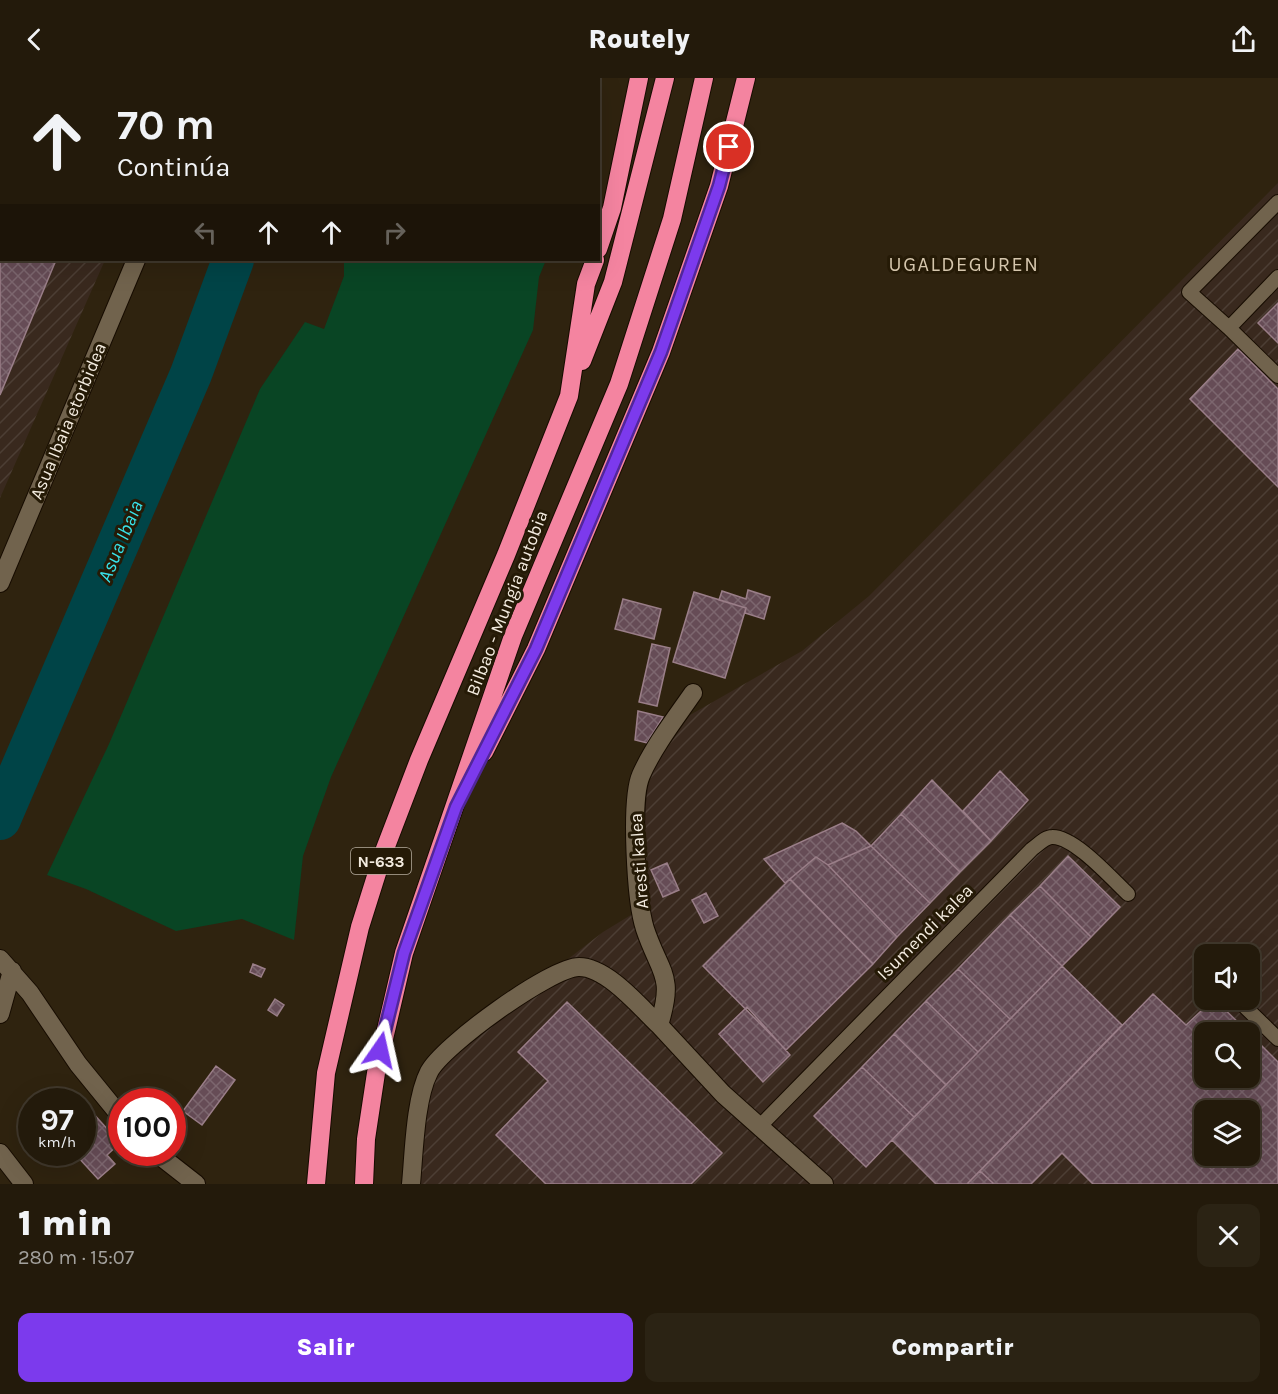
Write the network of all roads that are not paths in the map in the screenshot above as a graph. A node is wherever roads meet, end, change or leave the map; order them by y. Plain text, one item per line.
1 (665, 78) edge
2 (705, 78) edge
3 (746, 78) edge
4 (638, 87) edge
5 (1278, 202) edge
6 (600, 243) edge
7 (136, 261) edge
8 (595, 261) edge
9 (1278, 277) edge
10 (1229, 328) junction
11 (1278, 376) edge
12 (569, 396) junction
13 (0, 583) edge
14 (693, 693) dead end
15 (456, 807) junction
16 (1128, 894) dead end
17 (6, 965) edge
18 (1248, 1010) edge
19 (0, 1014) edge
20 (658, 1025) junction
21 (1278, 1039) edge
22 (108, 1101) edge
23 (760, 1126) junction
24 (0, 1153) edge
25 (173, 1166) edge
26 (24, 1184) edge
27 (196, 1184) edge
28 (316, 1184) edge
29 (364, 1184) edge
30 (411, 1184) edge
31 (824, 1184) edge

1 - 12 highway, N-633
2 - 15 highway, Bilbao - Mungia autobia / N-633
3 - 15 highway
4 - 6 highway
5 - 10 lane
7 - 13 street, Asua Ibaia etorbidea
8 - 12 highway
9 - 10 lane
10 - 11 lane
12 - 28 highway, Bilbao - Mungia autobia / N-633
14 - 20 street, Aresti kalea
15 - 29 highway, Bilbao - Mungia autobia / N-633
16 - 23 lane, Isumendi kalea
17 - 19 street
17 - 22 street
18 - 21 lane
20 - 23 street
20 - 30 street
23 - 31 street
24 - 26 street
25 - 27 street

